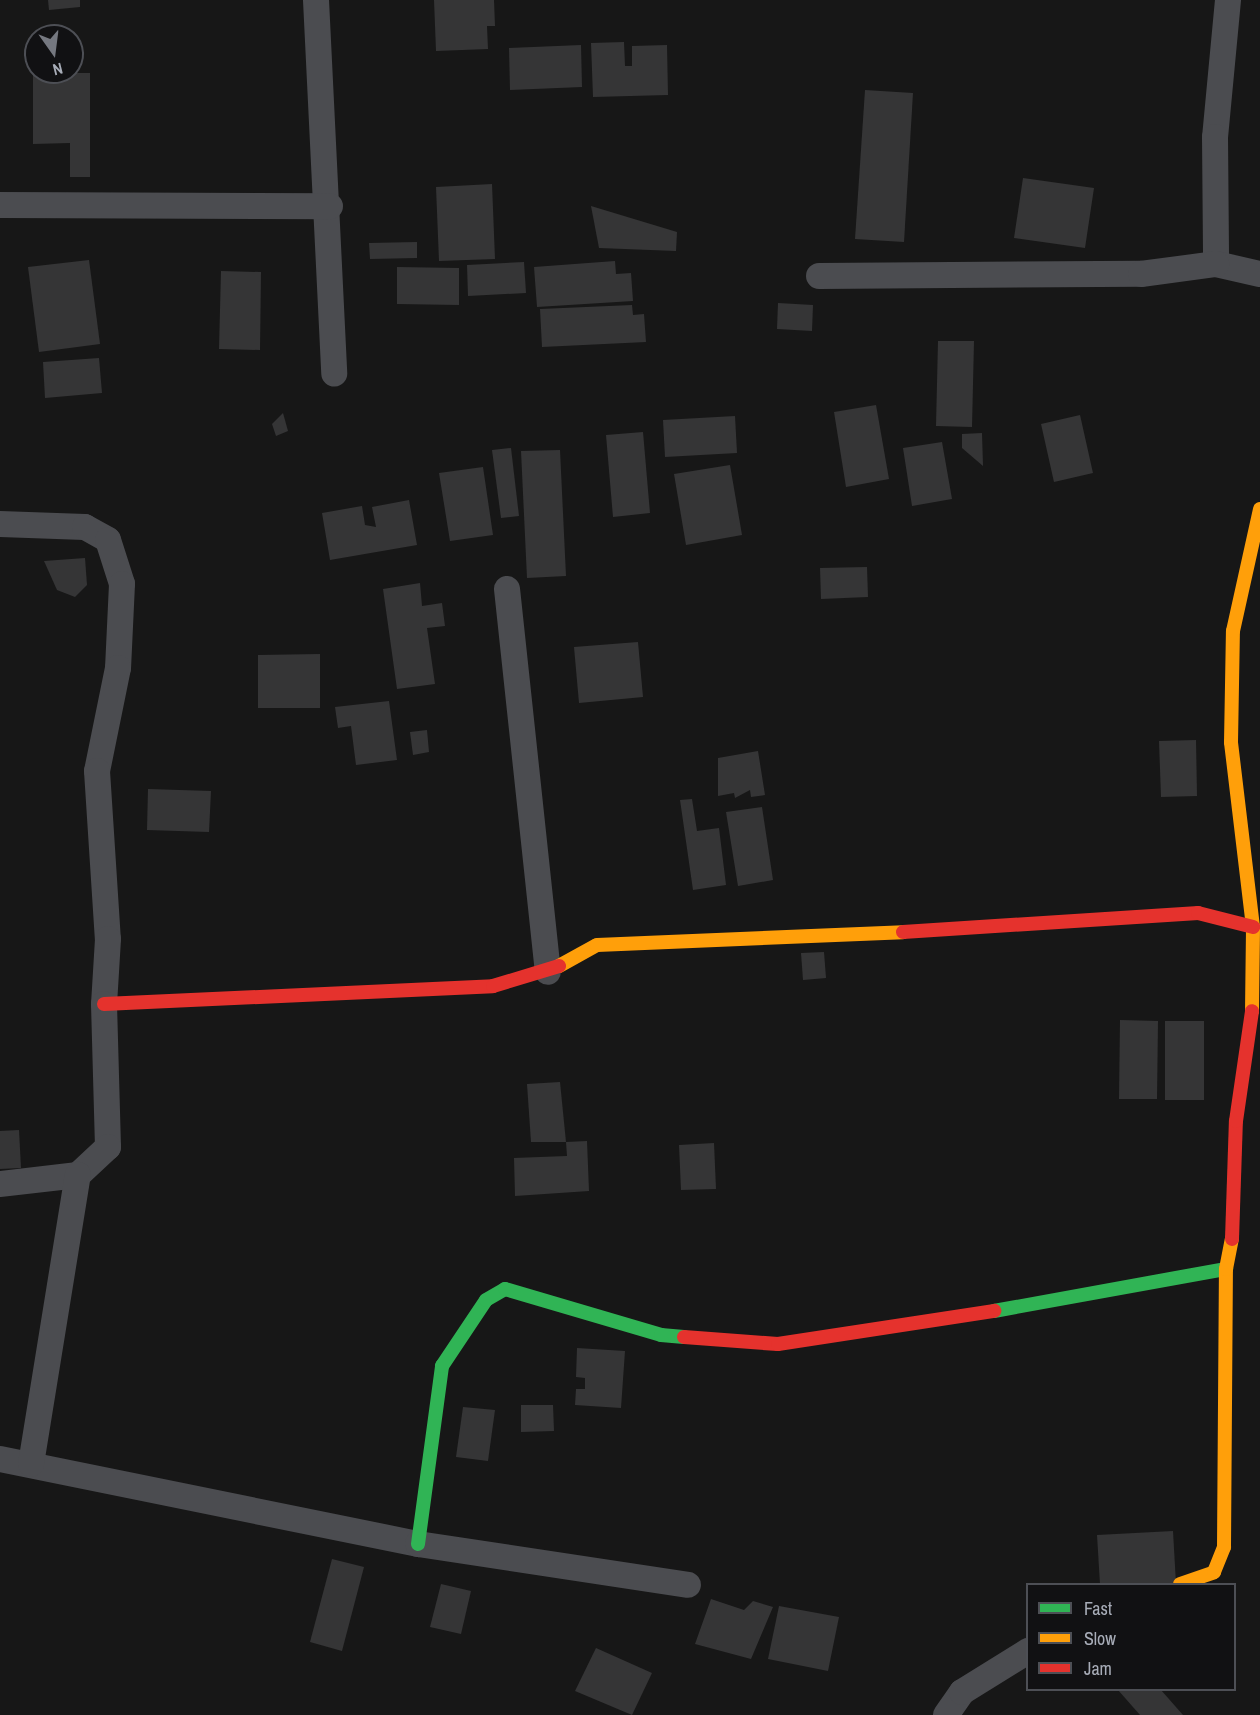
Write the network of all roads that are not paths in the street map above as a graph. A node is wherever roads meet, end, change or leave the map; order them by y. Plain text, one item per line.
1 (316, 0) edge
2 (1228, 0) edge
3 (0, 205) edge
4 (330, 206) junction
5 (1216, 264) junction
6 (1260, 274) edge
7 (819, 276) dead end
8 (334, 374) dead end
9 (1260, 509) edge
10 (0, 524) edge
11 (507, 589) dead end
12 (1253, 927) junction
13 (548, 972) junction
14 (104, 1004) junction
15 (78, 1174) junction
16 (0, 1184) edge
17 (1226, 1269) junction
18 (0, 1459) edge
19 (31, 1464) junction
20 (418, 1544) junction
21 (1183, 1583) edge
22 (688, 1585) dead end
23 (1026, 1652) edge
24 (946, 1715) edge

1 - 4 street
2 - 5 street
3 - 4 street
4 - 8 street
5 - 6 street
5 - 7 street
9 - 12 street
10 - 14 street
11 - 13 street
12 - 13 street
12 - 17 street
13 - 14 street
14 - 15 street
15 - 16 street
15 - 19 street
17 - 20 street
17 - 21 street
18 - 19 street
19 - 20 street
20 - 22 street
23 - 24 street

